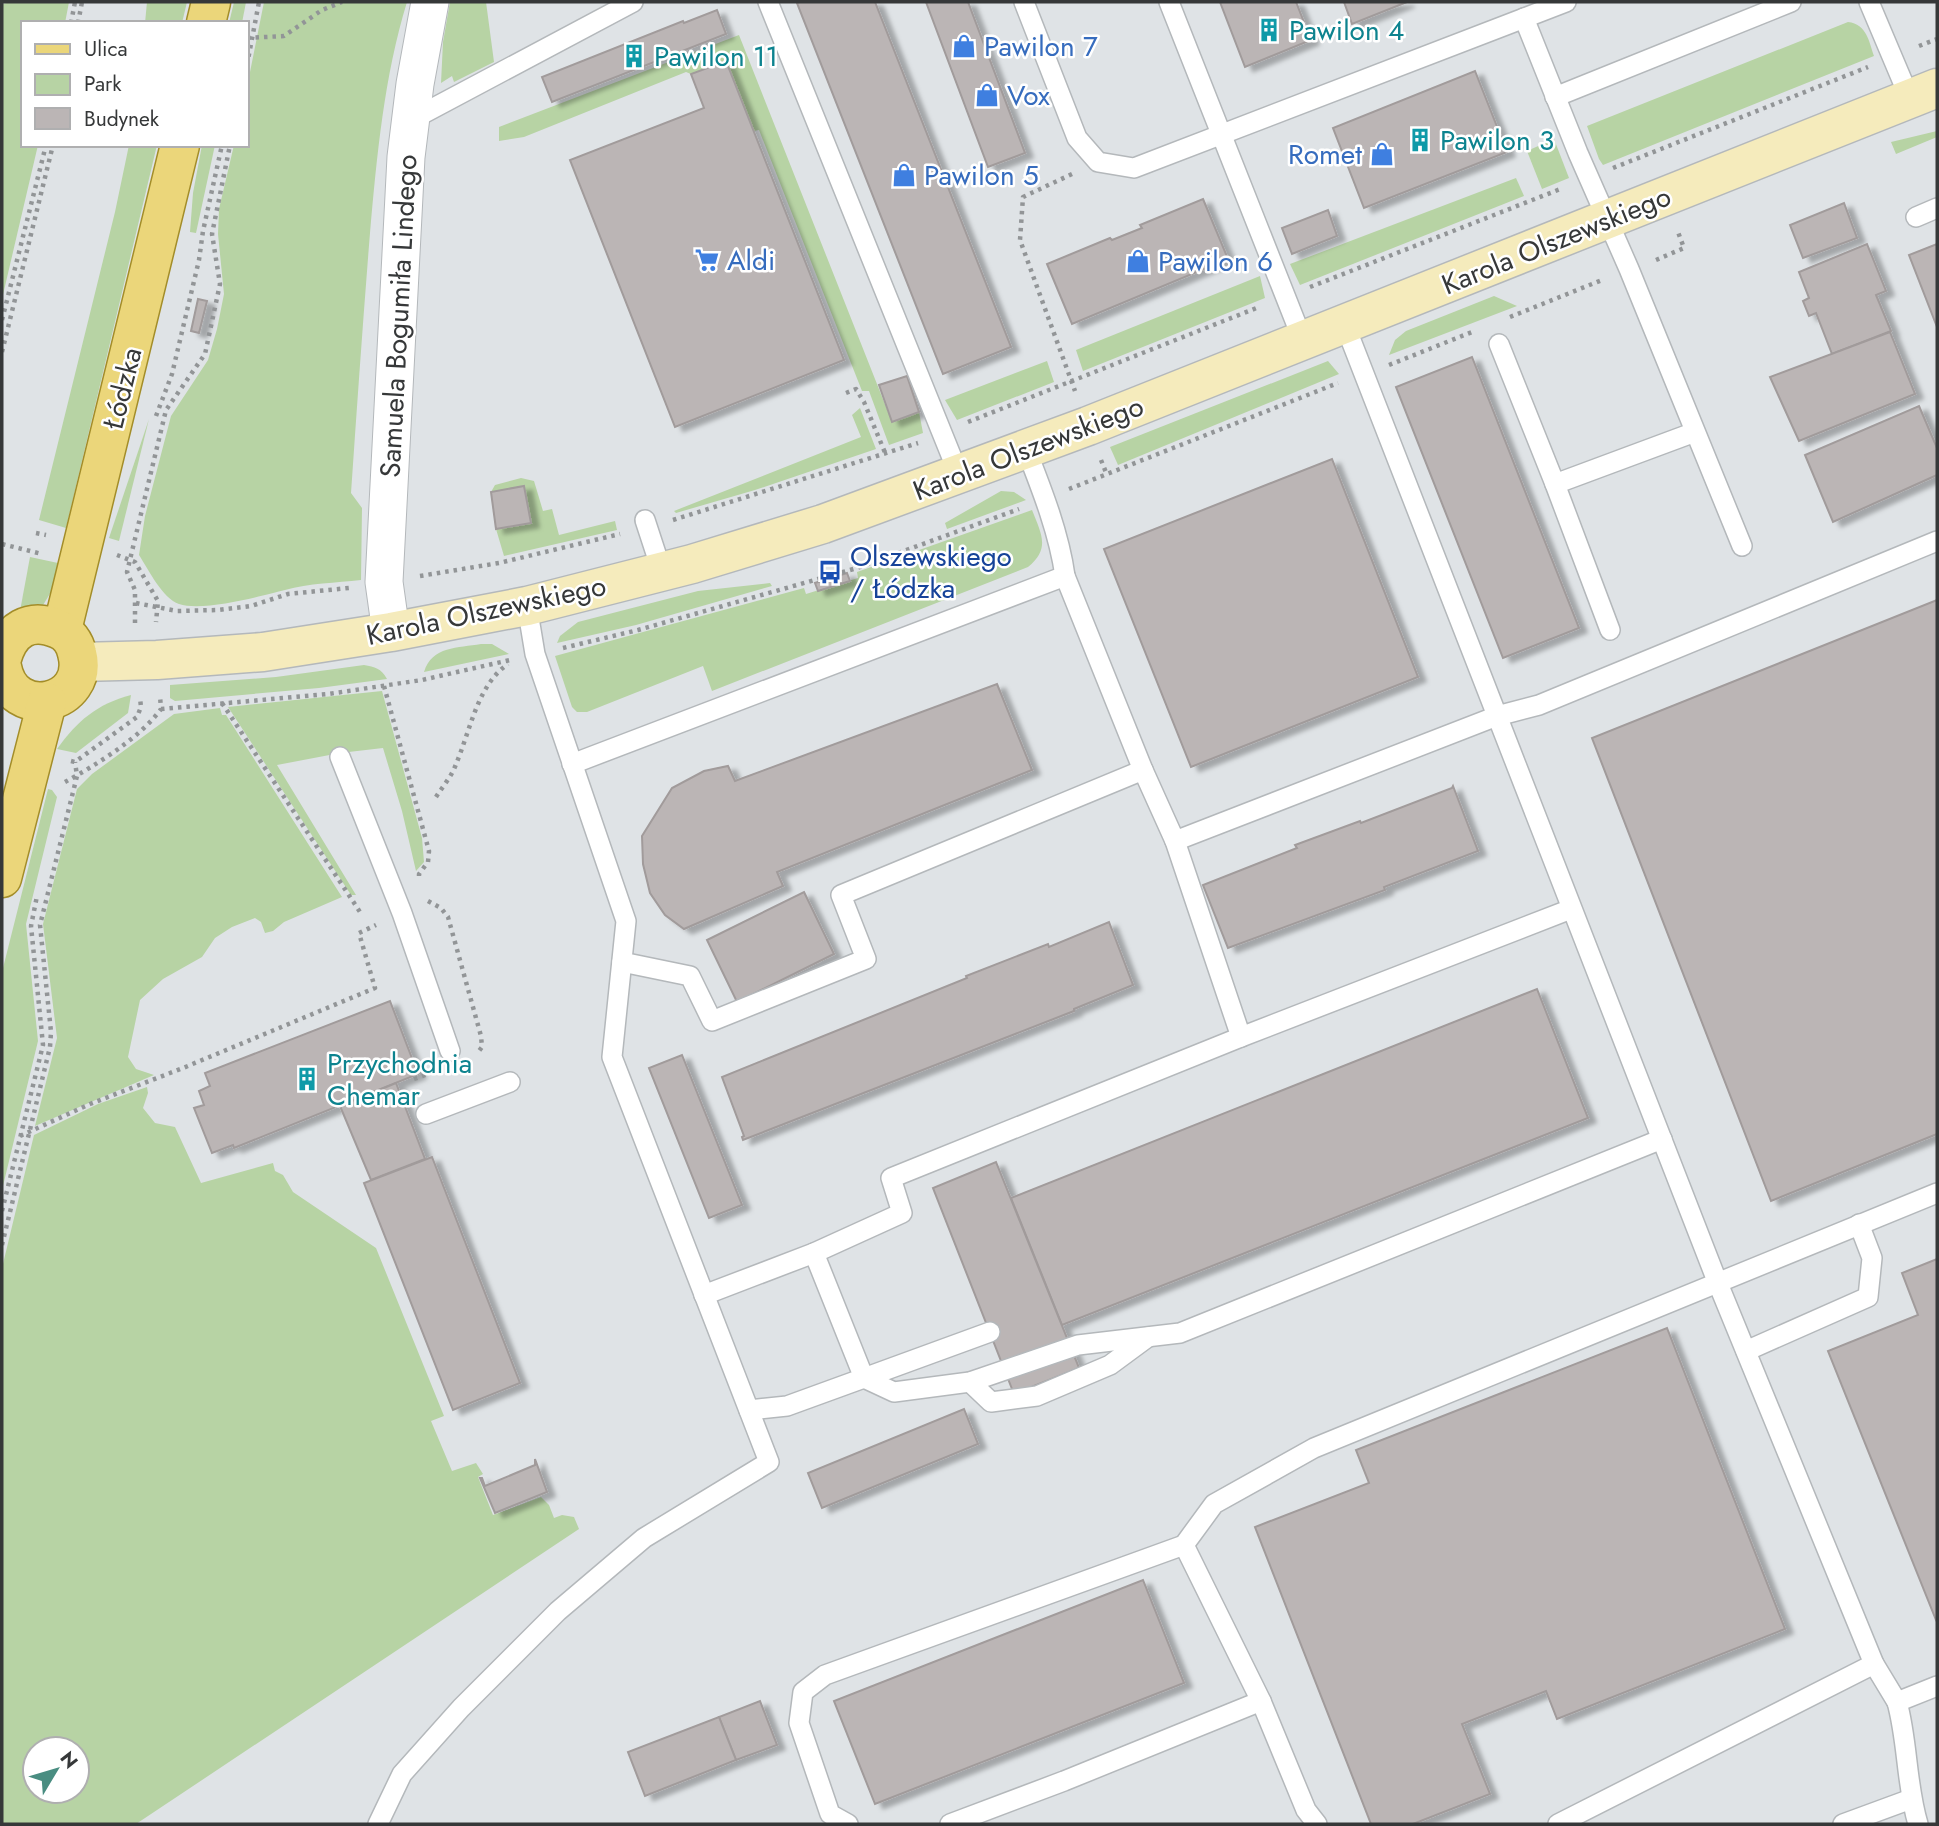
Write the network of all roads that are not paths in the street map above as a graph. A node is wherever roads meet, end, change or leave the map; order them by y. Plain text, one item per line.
1 (211, 2) edge
2 (430, 2) edge
3 (634, 2) edge
4 (768, 2) edge
5 (1024, 2) edge
6 (1169, 2) edge
7 (1566, 2) edge
8 (1791, 2) edge
9 (1869, 2) edge
10 (1524, 18) junction
11 (206, 21) edge
12 (1924, 94) edge
13 (1555, 97) junction
14 (411, 120) junction
15 (1221, 132) junction
16 (180, 147) edge
17 (1937, 208) edge
18 (1916, 217) dead end
19 (1607, 218) junction
20 (1345, 325) junction
21 (1303, 341) junction
22 (1499, 344) dead end
23 (1695, 432) junction
24 (1026, 449) junction
25 (959, 475) junction
26 (1555, 484) junction
27 (647, 524) road end
28 (1937, 541) edge
29 (1742, 546) dead end
30 (662, 572) junction
31 (1065, 576) junction
32 (527, 606) junction
33 (1610, 630) dead end
34 (391, 632) junction
35 (71, 646) junction
36 (2, 658) edge
37 (2, 667) edge
38 (47, 702) junction
39 (1497, 716) junction
40 (340, 757) dead end
41 (572, 764) junction
42 (1143, 770) junction
43 (1175, 841) junction
44 (2, 878) edge
45 (1571, 909) junction
46 (622, 962) junction
47 (1241, 1037) junction
48 (450, 1051) dead end
49 (510, 1083) dead end
50 (426, 1114) dead end
51 (1661, 1139) junction
52 (1937, 1193) edge
53 (1859, 1224) junction
54 (814, 1253) junction
55 (1717, 1281) junction
56 (704, 1295) junction
57 (990, 1332) dead end
58 (1152, 1335) junction
59 (1746, 1351) junction
60 (864, 1378) junction
61 (970, 1382) junction
62 (749, 1409) junction
63 (1184, 1545) junction
64 (1874, 1664) junction
65 (1937, 1686) edge
66 (1261, 1701) junction
67 (1896, 1702) junction
68 (1910, 1799) junction
69 (837, 1822) edge
70 (378, 1824) edge
71 (950, 1824) edge
72 (1317, 1824) edge
73 (1558, 1824) edge
74 (1843, 1824) edge
75 (1918, 1824) edge

1 - 11 main road
2 - 14 street, Samuela Bogumiła Lindego
3 - 14 lane
4 - 25 lane
5 - 15 lane
6 - 15 lane
7 - 10 lane
8 - 13 lane
9 - 12 lane
10 - 13 lane
10 - 15 lane
12 - 19 street, Karola Olszewskiego
13 - 19 lane
14 - 34 street, Samuela Bogumiła Lindego
15 - 21 lane
16 - 35 main road, Łódzka
17 - 18 lane
19 - 20 street, Karola Olszewskiego
19 - 23 lane
20 - 21 street, Karola Olszewskiego
20 - 39 lane
21 - 24 street, Karola Olszewskiego
22 - 26 lane
23 - 26 lane
23 - 29 lane
24 - 25 street, Karola Olszewskiego
24 - 31 lane
25 - 30 street, Karola Olszewskiego
26 - 33 lane
27 - 30 lane
28 - 39 lane
30 - 32 street, Karola Olszewskiego
31 - 41 lane
31 - 42 lane
32 - 34 street, Karola Olszewskiego
32 - 41 lane
34 - 35 street, Karola Olszewskiego
35 - 36 main road
35 - 38 main road, Łódzka
37 - 38 main road
38 - 44 main road
39 - 43 lane
39 - 45 lane
40 - 48 lane
41 - 46 lane
42 - 43 lane
42 - 46 lane
43 - 47 lane
45 - 47 lane
45 - 51 lane
46 - 56 lane
47 - 54 lane
49 - 50 lane
51 - 55 lane
51 - 58 lane
52 - 53 lane
53 - 55 lane
53 - 59 lane
54 - 56 lane
54 - 60 lane
55 - 59 lane
55 - 63 lane
56 - 62 lane
57 - 60 lane
58 - 61 lane
58 - 61 lane
59 - 64 lane
60 - 61 lane
60 - 62 lane
62 - 70 lane
63 - 66 lane
63 - 69 lane
64 - 67 lane
64 - 73 lane
65 - 67 lane
66 - 71 lane
66 - 72 lane
67 - 68 lane
68 - 74 lane
68 - 75 lane

